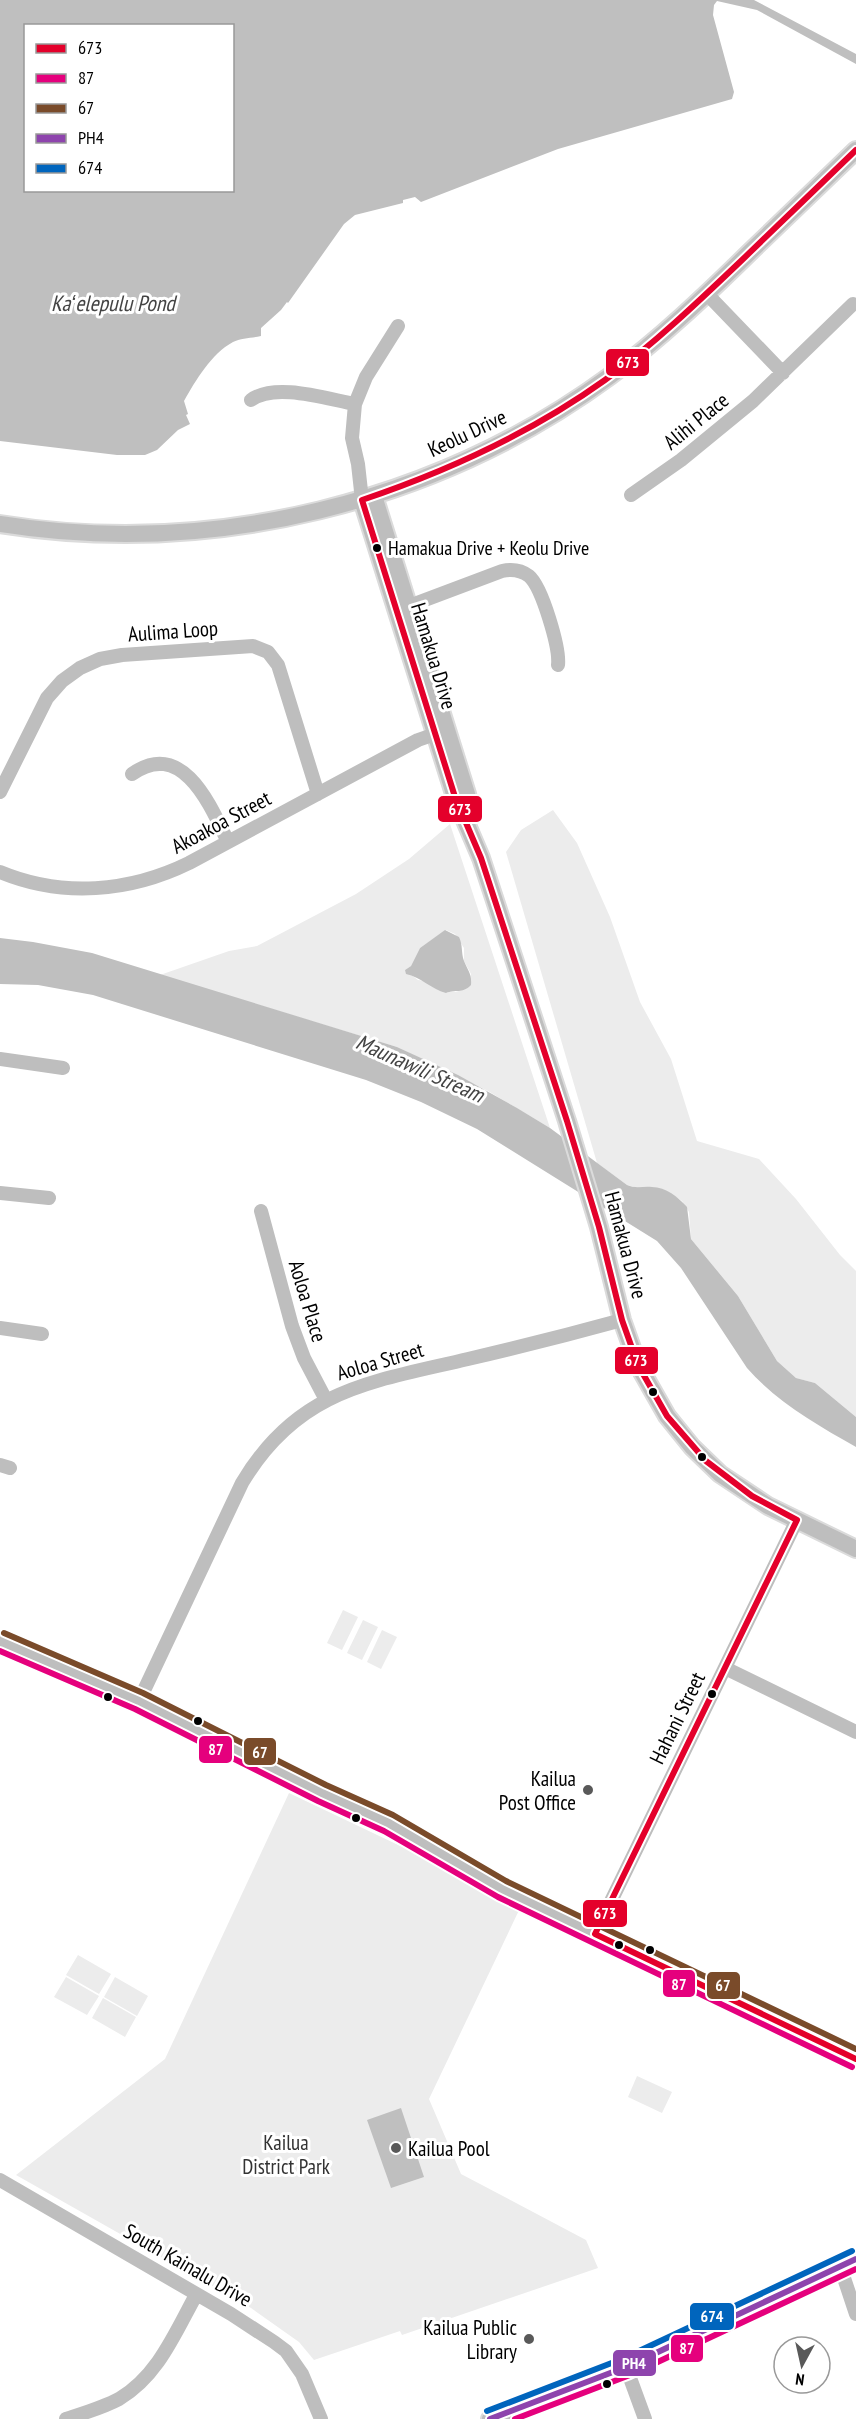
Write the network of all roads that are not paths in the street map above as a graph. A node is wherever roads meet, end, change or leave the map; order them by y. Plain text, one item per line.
1 (856, 151) edge
2 (707, 294) junction
3 (853, 304) dead end
4 (398, 326) dead end
5 (783, 373) junction
6 (251, 400) dead end
7 (355, 404) junction
8 (631, 495) dead end
9 (368, 498) junction
10 (0, 524) edge
11 (402, 609) junction
12 (558, 665) dead end
13 (441, 733) junction
14 (132, 774) dead end
15 (0, 792) edge
16 (318, 794) junction
17 (228, 842) junction
18 (0, 872) edge
19 (0, 1059) edge
20 (63, 1068) dead end
21 (0, 1193) edge
22 (48, 1198) dead end
23 (261, 1211) dead end
24 (622, 1320) junction
25 (0, 1328) edge
26 (42, 1334) dead end
27 (326, 1400) junction
28 (797, 1520) junction
29 (856, 1549) edge
30 (0, 1641) edge
31 (725, 1668) junction
32 (139, 1701) junction
33 (856, 1732) edge
34 (595, 1934) junction
35 (856, 2059) edge
36 (0, 2180) edge
37 (856, 2259) edge
38 (840, 2266) junction
39 (196, 2295) junction
40 (856, 2314) edge
41 (626, 2367) junction
42 (66, 2419) edge
43 (321, 2419) edge
44 (490, 2419) edge
45 (645, 2419) edge

1 - 2 main road, Keolu Drive
2 - 5 street
2 - 9 main road, Keolu Drive
3 - 5 street, Alihi Place
4 - 7 street, Hamakua Drive
5 - 8 street, Alihi Place
6 - 7 street
7 - 9 street, Hamakua Drive
9 - 10 main road, Keolu Drive
9 - 11 main road, Hamakua Drive
11 - 12 street
11 - 13 main road, Hamakua Drive
13 - 16 street, Akoakoa Street
13 - 24 main road, Hamakua Drive
14 - 17 street
15 - 16 street, Aulima Loop
16 - 17 street, Akoakoa Street
17 - 18 street, Akoakoa Street
19 - 20 street
21 - 22 street
23 - 27 street, Aoloa Place
24 - 27 street, Aoloa Street
24 - 28 main road, Hamakua Drive
25 - 26 street
27 - 32 street, Aoloa Street
28 - 29 main road, Hamakua Drive
28 - 31 street, Hahani Street
30 - 32 street
31 - 33 street
31 - 34 street, Hahani Street
32 - 34 street
34 - 35 street
36 - 39 street, South Kainalu Drive
37 - 38 main road
38 - 40 street
38 - 41 main road
39 - 42 street
39 - 43 street, South Kainalu Drive
41 - 44 main road
41 - 45 street

